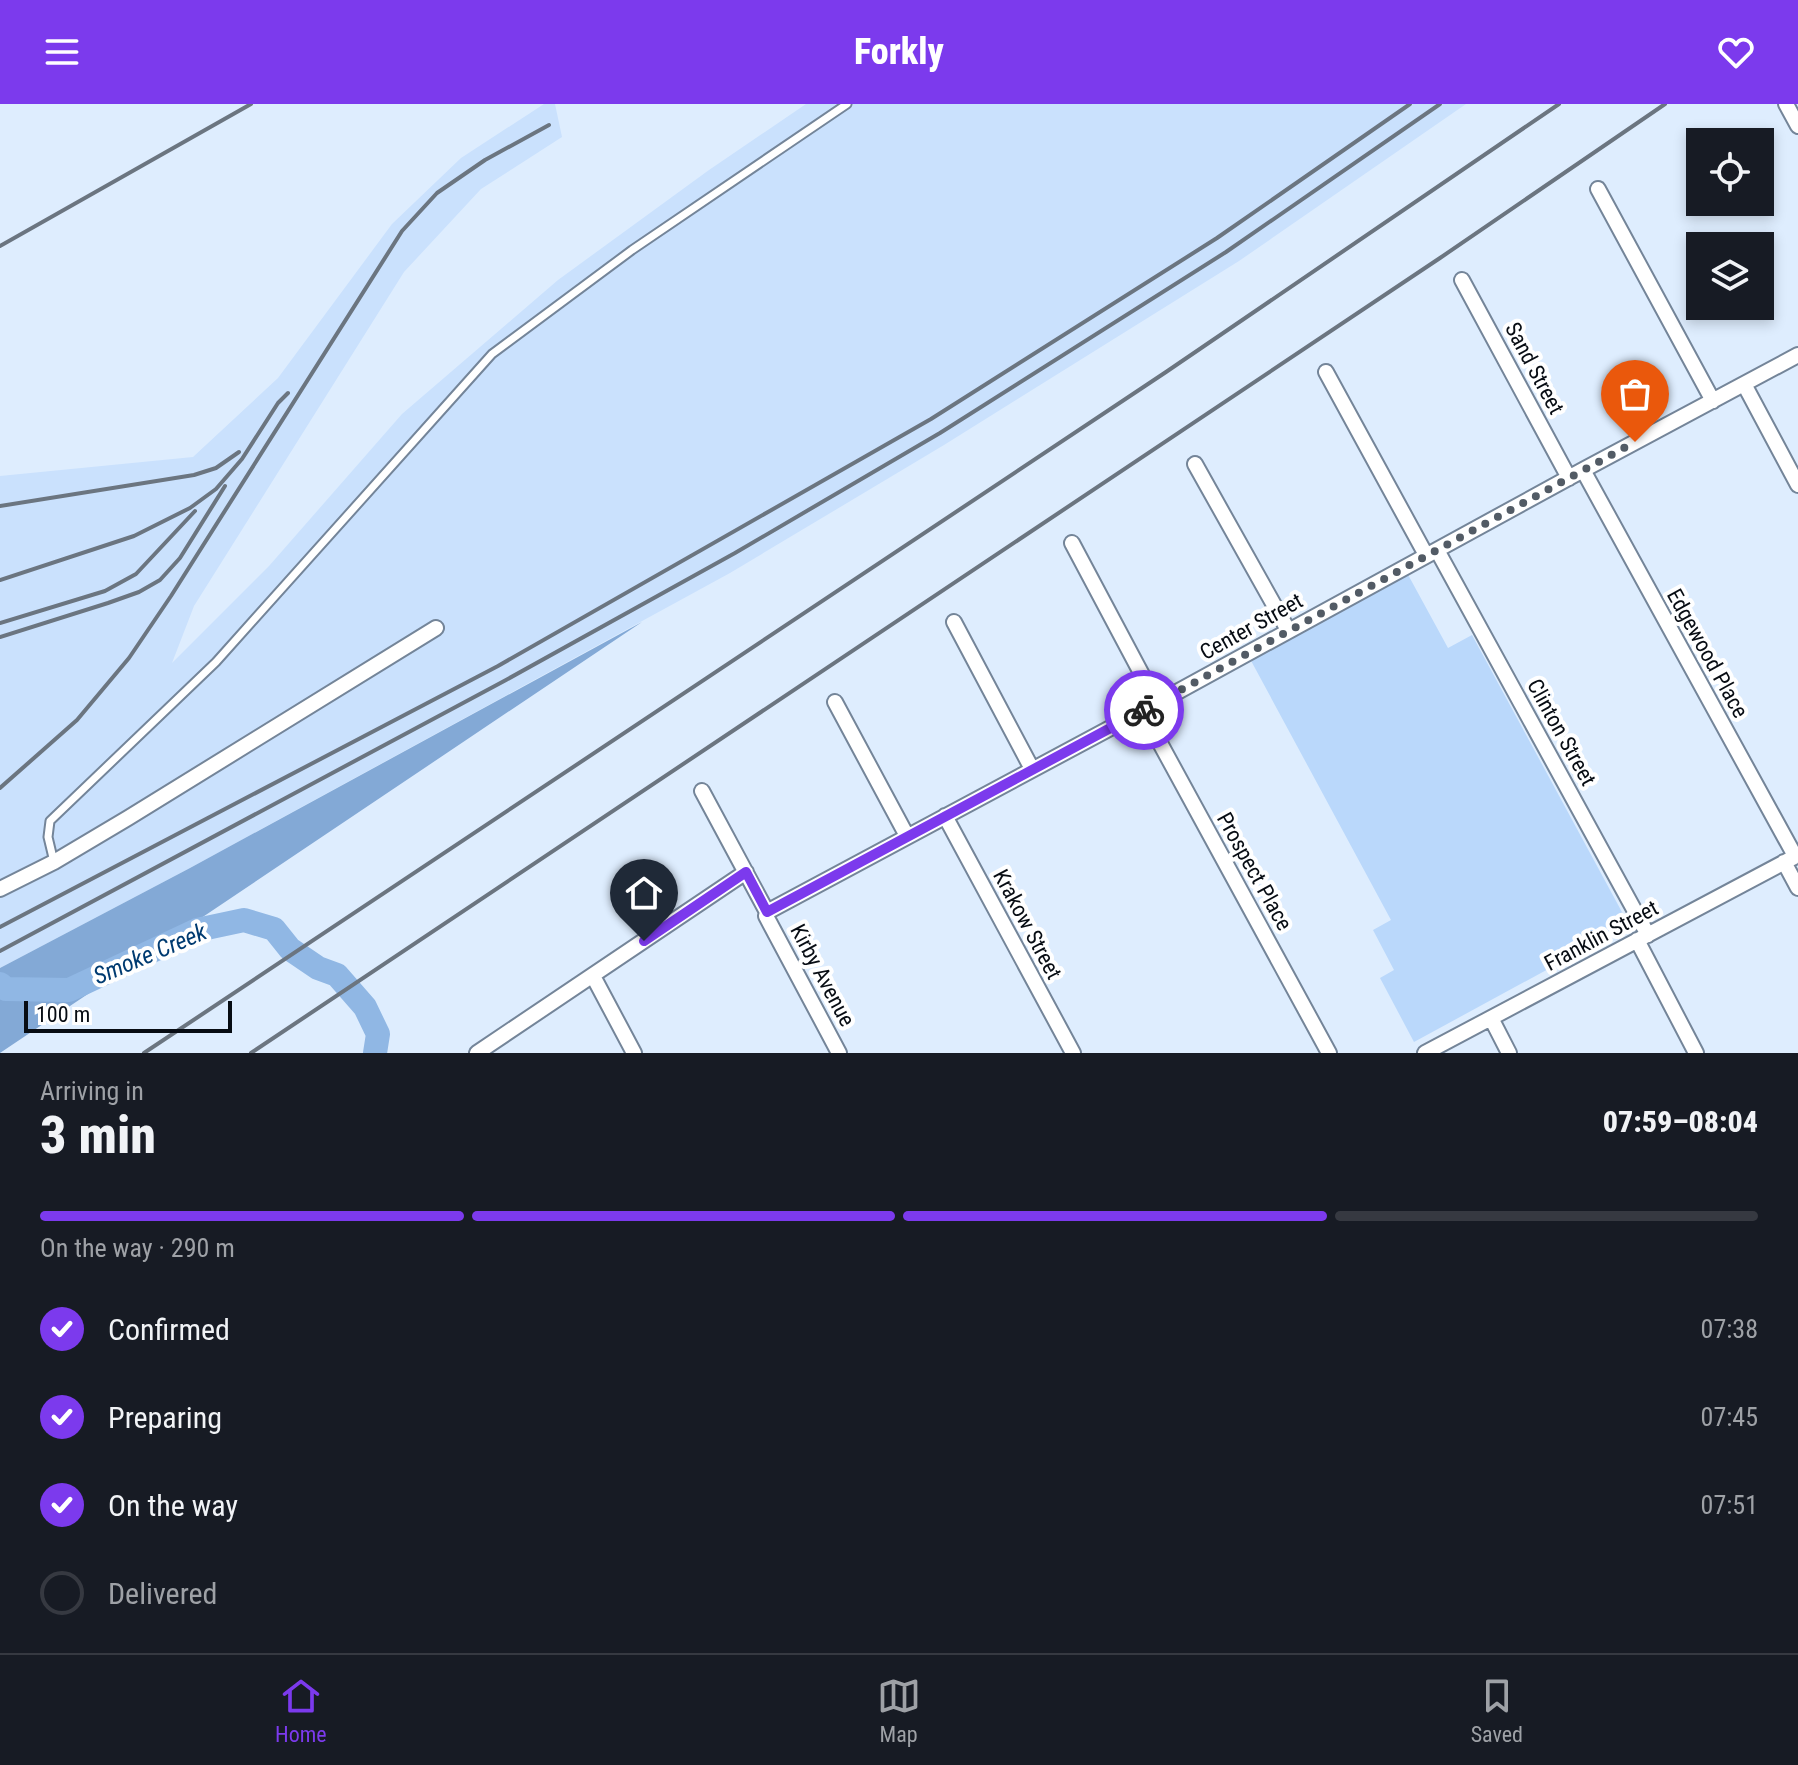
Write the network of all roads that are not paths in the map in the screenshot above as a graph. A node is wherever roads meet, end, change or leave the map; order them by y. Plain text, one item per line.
1 (847, 104) edge
2 (1786, 104) edge
3 (1798, 126) edge
4 (1598, 189) dead end
5 (1462, 280) dead end
6 (1798, 355) edge
7 (1326, 372) dead end
8 (1744, 384) junction
9 (1713, 401) junction
10 (1195, 464) dead end
11 (1583, 470) junction
12 (1569, 478) junction
13 (1798, 485) edge
14 (1072, 543) dead end
15 (1431, 552) junction
16 (954, 622) dead end
17 (436, 628) dead end
18 (1288, 630) junction
19 (835, 702) dead end
20 (1157, 703) junction
21 (1142, 710) junction
22 (1032, 769) junction
23 (702, 791) dead end
24 (945, 816) junction
25 (907, 836) junction
26 (1792, 858) edge
27 (54, 862) junction
28 (746, 872) junction
29 (1798, 888) edge
30 (0, 889) edge
31 (767, 912) junction
32 (1642, 938) junction
33 (593, 976) junction
34 (1491, 1018) junction
35 (477, 1053) edge
36 (634, 1053) edge
37 (839, 1053) edge
38 (1073, 1053) edge
39 (1329, 1053) edge
40 (1425, 1053) edge
41 (1509, 1053) edge
42 (1696, 1053) edge

1 - 27 lane
2 - 3 street
4 - 9 street
5 - 12 street, Sand Street
6 - 8 street, Center Street
7 - 15 street, Clinton Street
8 - 9 street, Center Street
8 - 13 street
9 - 11 street, Center Street
10 - 18 street
11 - 12 street, Center Street
11 - 26 street, Edgewood Place
12 - 15 street, Center Street
14 - 20 street
15 - 18 street, Center Street
15 - 32 street, Clinton Street
16 - 22 street
17 - 27 street
18 - 20 street, Center Street
19 - 25 street
20 - 21 street, Center Street
21 - 22 street, Center Street
21 - 39 street, Prospect Place
22 - 24 street, Center Street
23 - 28 street, Kirby Avenue
24 - 25 street, Center Street
24 - 38 street, Krakow Street
25 - 31 street, Center Street
26 - 29 street, Edgewood Place
26 - 32 street, Franklin Street
27 - 30 street
28 - 31 street, Kirby Avenue
28 - 33 street
31 - 37 street, Kirby Avenue
32 - 34 street, Franklin Street
32 - 42 street, Clinton Street
33 - 35 street
33 - 36 street
34 - 40 street, Franklin Street
34 - 41 street

